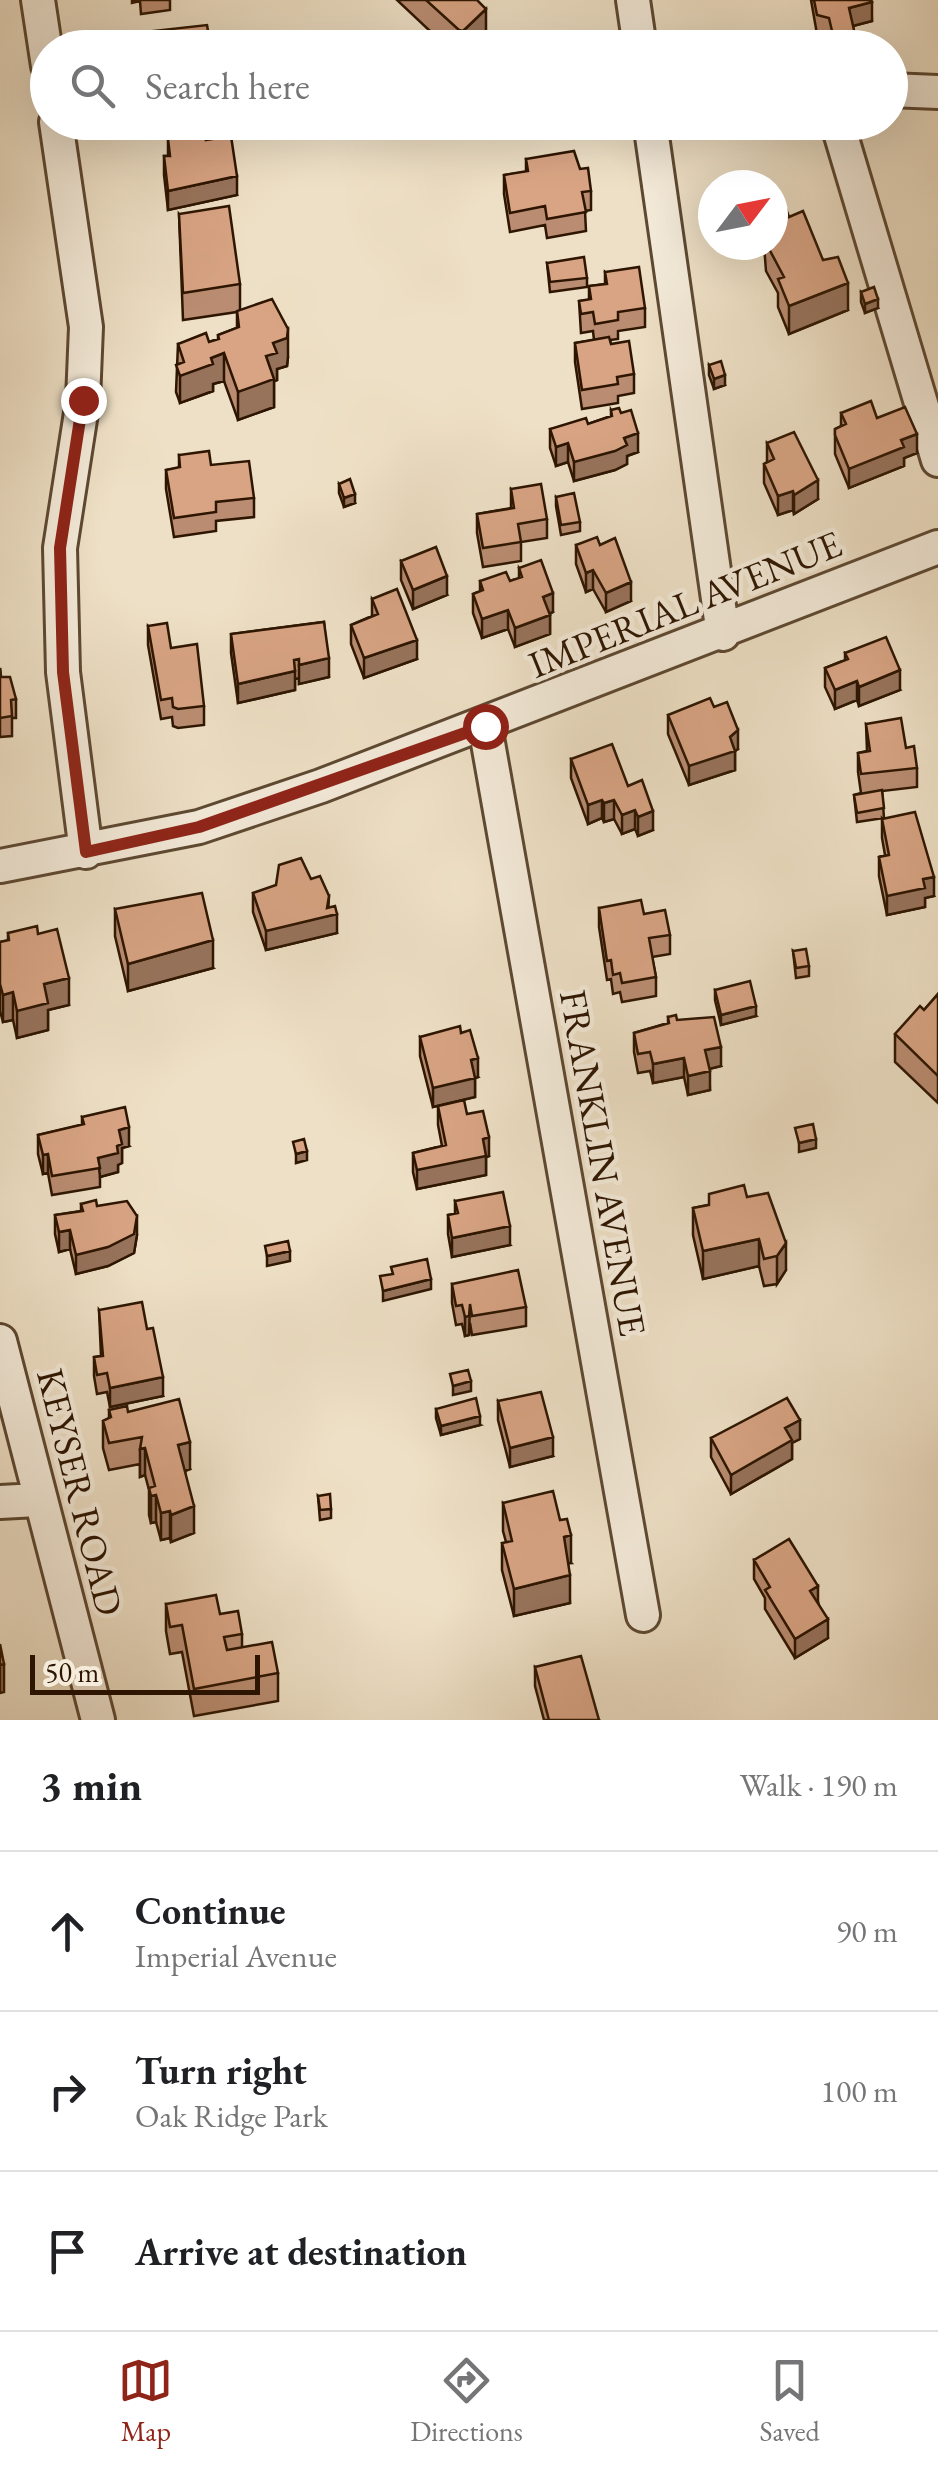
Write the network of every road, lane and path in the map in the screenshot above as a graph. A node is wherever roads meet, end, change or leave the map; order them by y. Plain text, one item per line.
1 (38, 0) edge
2 (633, 0) edge
3 (43, 30) edge
4 (637, 30) edge
5 (908, 91) edge
6 (938, 92) edge
7 (59, 140) edge
8 (653, 140) edge
9 (842, 140) edge
10 (938, 460) edge
11 (938, 547) edge
12 (723, 634) junction
13 (485, 726) junction
14 (86, 852) junction
15 (0, 866) edge
16 (0, 1342) edge
17 (38, 1500) junction
18 (0, 1502) edge
19 (643, 1614) dead end
20 (98, 1720) edge

1 - 3 street
2 - 4 street
5 - 6 street
7 - 14 street
8 - 12 street
9 - 10 street
11 - 12 street, IMPERIAL AVENUE
12 - 13 street, IMPERIAL AVENUE
13 - 14 street, IMPERIAL AVENUE
13 - 19 street, FRANKLIN AVENUE
14 - 15 street, IMPERIAL AVENUE
16 - 17 street, KEYSER ROAD
17 - 18 street
17 - 20 street, KEYSER ROAD

